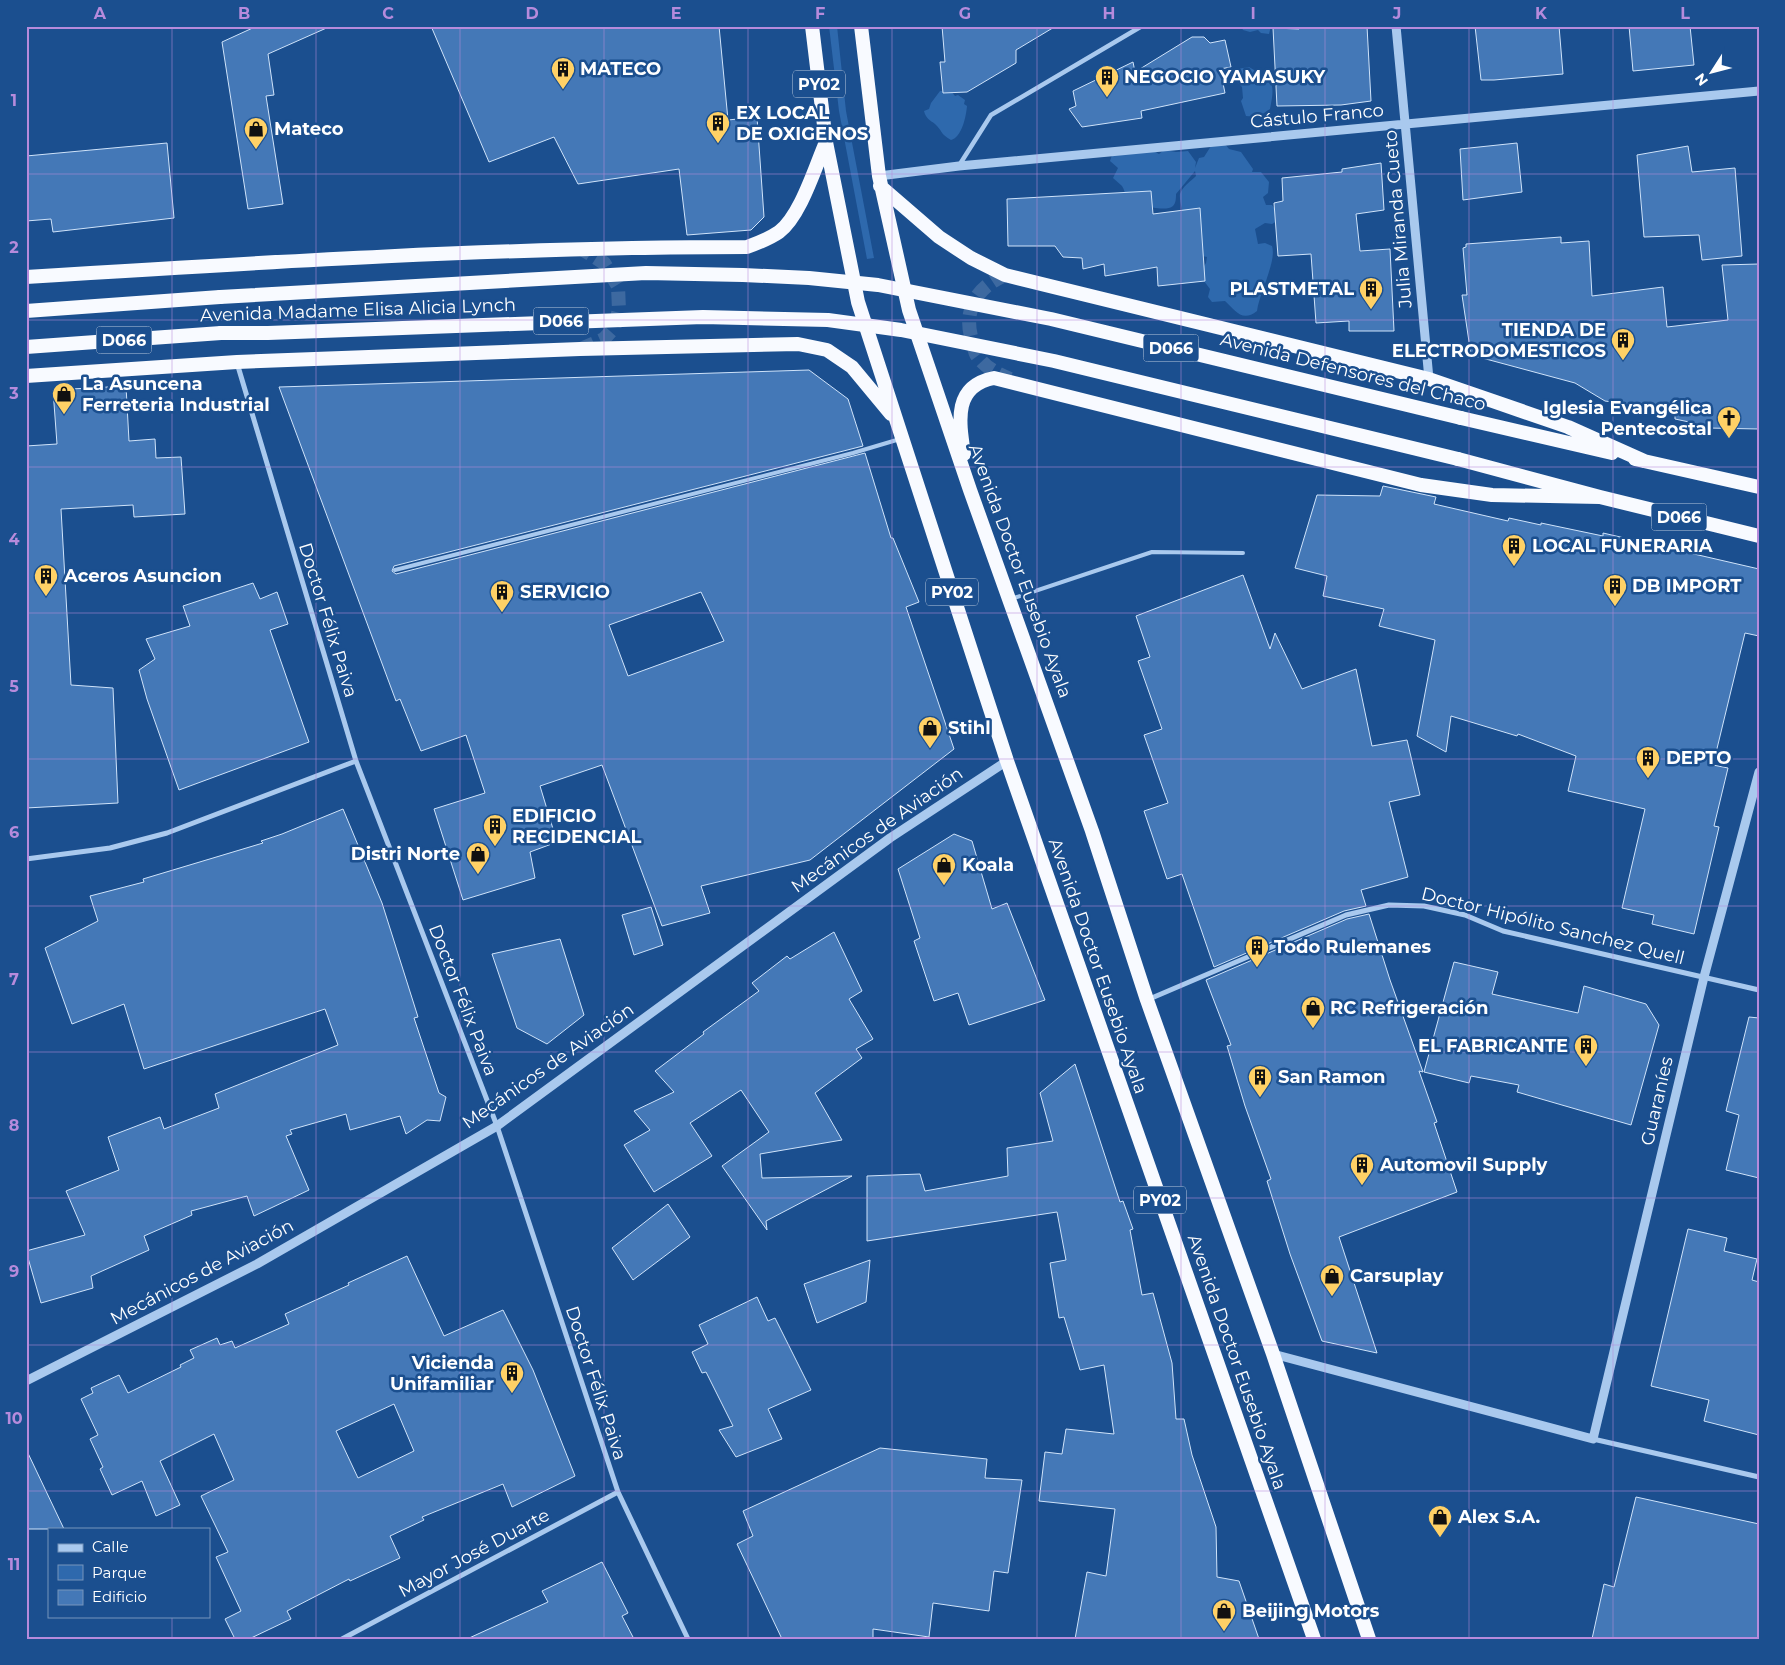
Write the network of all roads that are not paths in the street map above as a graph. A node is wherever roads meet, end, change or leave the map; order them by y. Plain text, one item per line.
1 (812, 26) edge
2 (861, 26) edge
3 (1142, 26) edge
4 (1396, 26) edge
5 (1759, 91) edge
6 (1405, 124) junction
7 (826, 142) junction
8 (959, 166) junction
9 (879, 181) junction
10 (26, 277) edge
11 (878, 285) joint
12 (26, 311) edge
13 (26, 347) edge
14 (237, 362) junction
15 (26, 376) edge
16 (1429, 379) junction
17 (898, 422) junction
18 (902, 438) junction
19 (1644, 461) junction
20 (1759, 487) edge
21 (970, 490) junction
22 (1600, 497) junction
23 (1759, 536) edge
24 (1243, 553) dead end
25 (395, 570) dead end
26 (1009, 600) junction
27 (356, 761) junction
28 (1007, 761) junction
29 (1759, 772) edge
30 (26, 859) edge
31 (1704, 977) junction
32 (1759, 990) edge
33 (1146, 1000) junction
34 (497, 1126) junction
35 (1273, 1354) junction
36 (26, 1381) edge
37 (1593, 1439) junction
38 (1759, 1477) edge
39 (618, 1492) junction
40 (342, 1639) edge
41 (688, 1639) edge
42 (1314, 1639) edge
43 (1369, 1639) edge

1 - 7 highway, PY02
2 - 9 highway, PY02
3 - 8 street
4 - 6 street, Julia Miranda Cueto
5 - 6 street, Cástulo Franco
6 - 8 street, Cástulo Franco
6 - 16 street, Julia Miranda Cueto
7 - 10 highway
7 - 17 highway, Avenida Doctor Eusebio Ayala / PY02
8 - 9 street, Cástulo Franco
9 - 16 highway
9 - 21 highway, Avenida Doctor Eusebio Ayala / PY02
11 - 12 highway, Avenida Madame Elisa Alicia Lynch / D066, bridge
11 - 19 highway, Avenida Defensores del Chaco / D066, bridge
13 - 22 highway, Avenida Madame Elisa Alicia Lynch / D066, bridge
14 - 15 highway
14 - 17 highway
14 - 27 street, Doctor Félix Paiva
16 - 19 highway
17 - 18 highway, Avenida Doctor Eusebio Ayala / PY02
18 - 25 lane
18 - 28 highway, Avenida Doctor Eusebio Ayala / PY02
19 - 20 highway, Avenida Defensores del Chaco / D066
21 - 22 highway
21 - 26 highway, Avenida Doctor Eusebio Ayala / PY02
22 - 23 highway, D066
24 - 26 lane
26 - 33 highway, Avenida Doctor Eusebio Ayala / PY02
27 - 30 street
27 - 34 street, Doctor Félix Paiva
28 - 34 street, Mecánicos de Aviación
28 - 42 highway, Avenida Doctor Eusebio Ayala / PY02
29 - 31 street, Guaraníes
31 - 32 street, Doctor Hipólito Sanchez Quell
31 - 33 street, Doctor Hipólito Sanchez Quell
31 - 37 street, Guaraníes
33 - 35 highway, Avenida Doctor Eusebio Ayala / PY02
34 - 36 street, Mecánicos de Aviación
34 - 39 street, Doctor Félix Paiva
35 - 37 street
35 - 43 highway, Avenida Doctor Eusebio Ayala / PY02
37 - 38 street
39 - 40 street, Mayor José Duarte
39 - 41 street, Doctor Félix Paiva

